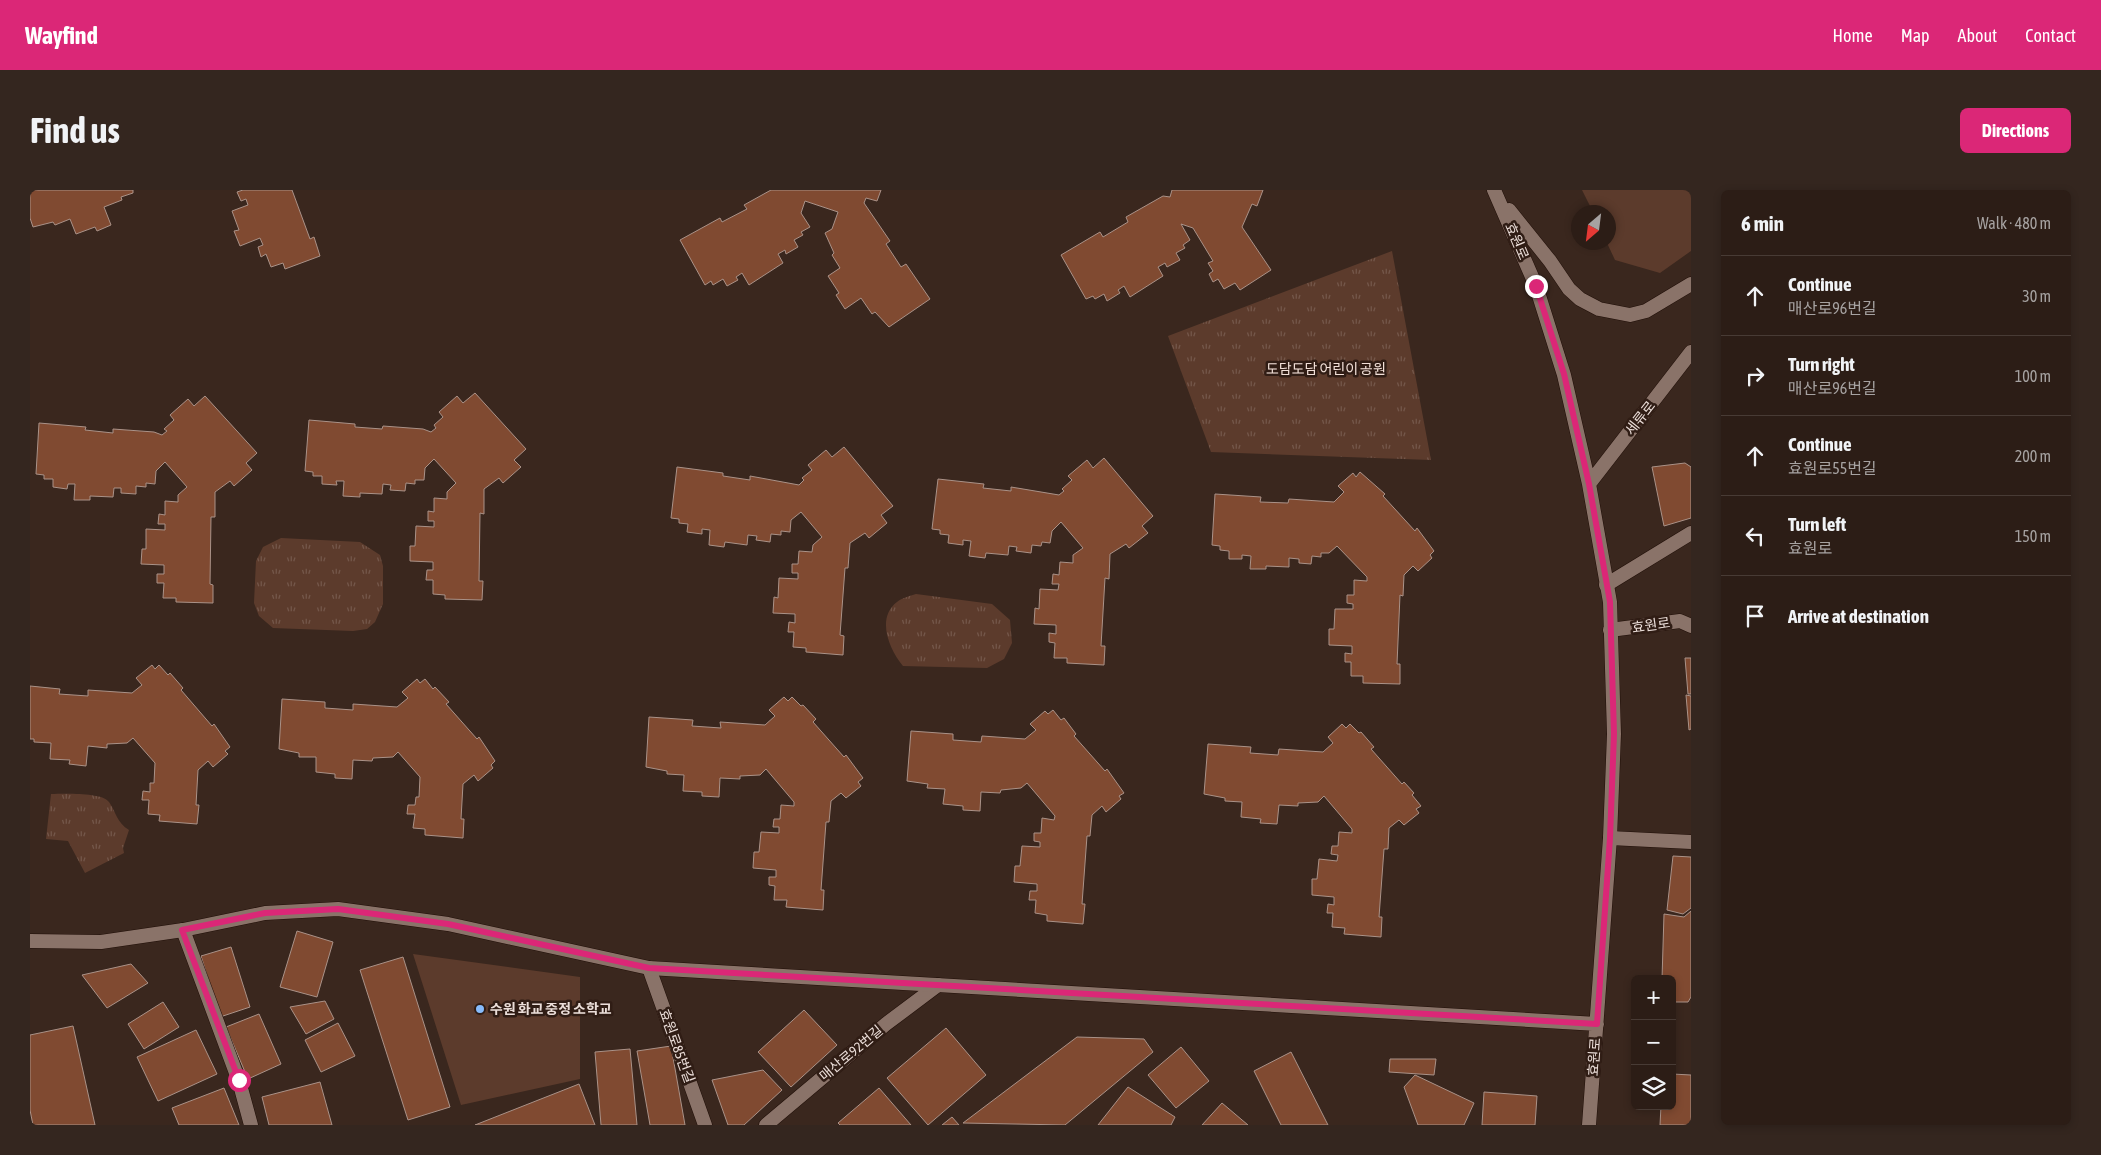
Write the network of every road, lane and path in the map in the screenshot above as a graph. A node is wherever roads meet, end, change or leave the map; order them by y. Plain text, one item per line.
1 (1496, 193) edge
2 (1691, 284) edge
3 (1691, 352) edge
4 (1589, 484) junction
5 (1691, 533) edge
6 (1606, 585) junction
7 (1691, 626) edge
8 (1610, 630) junction
9 (1610, 838) junction
10 (1691, 842) edge
11 (182, 930) junction
12 (30, 940) edge
13 (649, 968) junction
14 (938, 985) junction
15 (1597, 1024) junction
16 (251, 1125) edge
17 (705, 1125) edge
18 (766, 1125) edge
19 (1589, 1125) edge

1 - 2 street
1 - 4 street, 효원로
3 - 4 street, 세류로
4 - 6 street, 효원로
5 - 6 street
6 - 8 street, 효원로
7 - 8 street, 효원로
8 - 9 street, 효원로
9 - 10 street
9 - 15 street, 효원로
11 - 12 street
11 - 13 street
11 - 16 street
13 - 14 street
13 - 17 street, 효원로85번길
14 - 15 street
14 - 18 street, 매산로92번길
15 - 19 street, 효원로

